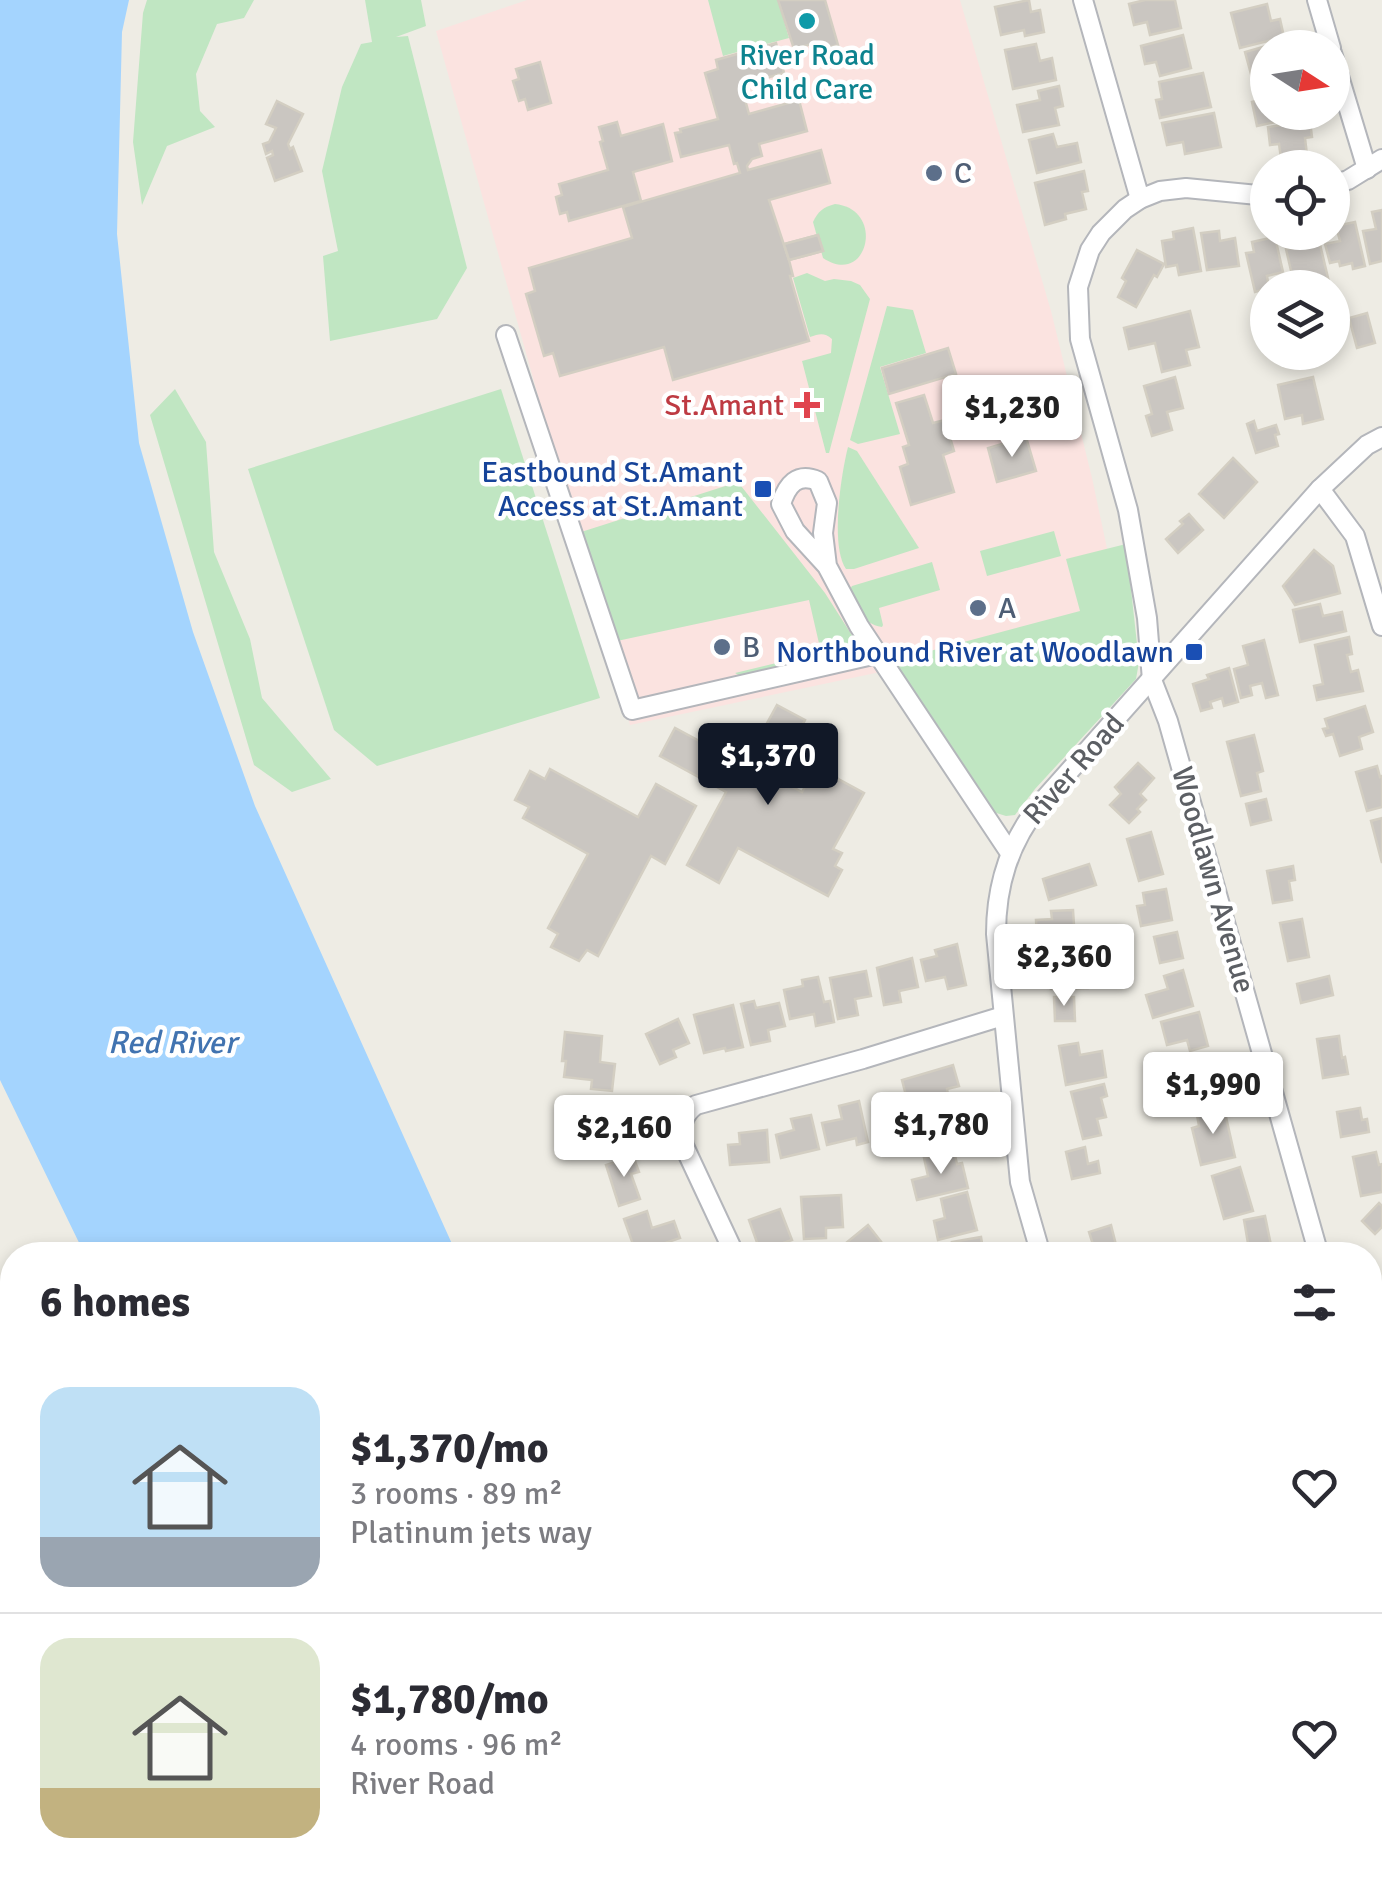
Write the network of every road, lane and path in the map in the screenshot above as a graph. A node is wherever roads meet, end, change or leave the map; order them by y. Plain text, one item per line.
1 (1083, 0) edge
2 (1317, 0) edge
3 (1326, 30) edge
4 (1350, 99) edge
5 (1374, 164) edge
6 (1350, 179) edge
7 (1250, 194) edge
8 (1140, 199) junction
9 (506, 336) dead end
10 (1382, 437) edge
11 (1320, 489) junction
12 (827, 566) dead end
13 (1382, 626) edge
14 (877, 654) junction
15 (1152, 680) junction
16 (1010, 853) junction
17 (1003, 1016) junction
18 (729, 1242) edge
19 (1037, 1242) edge
20 (1315, 1242) edge

1 - 8 street
2 - 3 street
4 - 5 street
5 - 6 street
7 - 8 street
8 - 15 street, Woodlawn Avenue
9 - 14 street
10 - 11 street, River Road
11 - 13 street
11 - 15 street, River Road
12 - 14 street
14 - 16 street
15 - 16 street, River Road
15 - 20 street, Woodlawn Avenue
16 - 17 street, River Road
17 - 18 street
17 - 19 street, River Road

